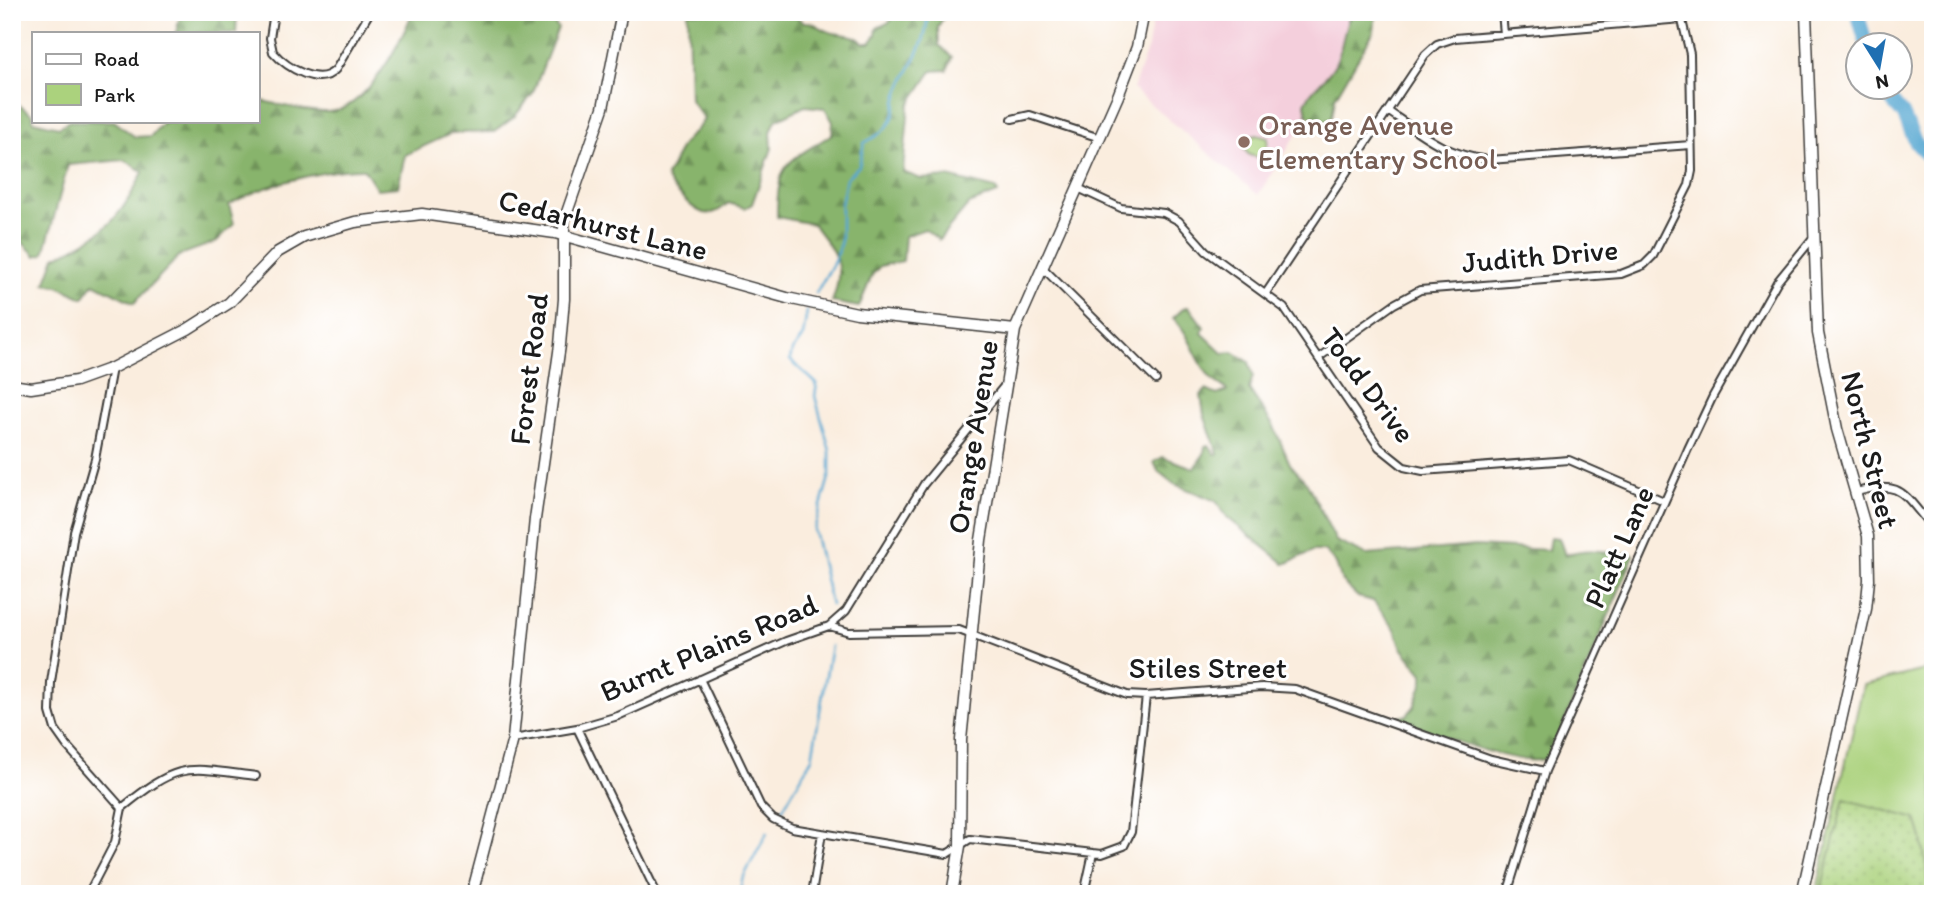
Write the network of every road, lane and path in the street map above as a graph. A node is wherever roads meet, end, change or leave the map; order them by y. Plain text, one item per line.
1 (274, 12) edge
2 (370, 12) edge
3 (622, 12) edge
4 (1144, 12) edge
5 (1503, 12) edge
6 (1806, 12) edge
7 (1681, 16) edge
8 (1504, 34) junction
9 (1388, 111) junction
10 (1013, 119) dead end
11 (1100, 138) junction
12 (1691, 145) junction
13 (1078, 188) junction
14 (563, 235) junction
15 (1812, 239) junction
16 (1042, 267) junction
17 (1266, 292) junction
18 (1015, 330) junction
19 (1318, 358) junction
20 (111, 368) junction
21 (1156, 380) dead end
22 (1006, 384) junction
23 (12, 385) edge
24 (1856, 492) junction
25 (1664, 500) junction
26 (1933, 528) edge
27 (829, 626) junction
28 (970, 634) junction
29 (700, 679) junction
30 (1146, 696) junction
31 (578, 728) junction
32 (513, 739) junction
33 (1545, 771) junction
34 (256, 776) dead end
35 (122, 808) junction
36 (822, 833) junction
37 (960, 846) junction
38 (1093, 853) junction
39 (88, 894) edge
40 (472, 894) edge
41 (657, 894) edge
42 (811, 894) edge
43 (952, 894) edge
44 (1084, 894) edge
45 (1507, 894) edge
46 (1802, 894) edge

1 - 2 street
3 - 14 main road, Forest Road
4 - 11 main road, Orange Avenue
5 - 8 street
6 - 15 main road, North Street
7 - 8 street
7 - 12 street, Judith Drive
8 - 9 street
9 - 12 street
9 - 17 street
10 - 11 street
11 - 13 main road, Orange Avenue
12 - 19 street, Judith Drive
13 - 16 main road, Orange Avenue
13 - 17 street, Todd Drive
14 - 18 main road, Cedarhurst Lane
14 - 20 main road, Cedarhurst Lane
14 - 32 main road, Forest Road
15 - 24 main road, North Street
15 - 25 street, Platt Lane
16 - 18 main road, Orange Avenue
16 - 21 street
17 - 19 street, Todd Drive
18 - 22 main road, Orange Avenue
19 - 25 street, Todd Drive
20 - 23 main road, Cedarhurst Lane
20 - 35 street
22 - 27 street, Burnt Plains Road
22 - 28 main road, Orange Avenue
24 - 26 street
24 - 46 main road, North Street
25 - 33 street, Platt Lane
27 - 28 street, Stiles Street
27 - 29 street, Burnt Plains Road
28 - 30 street, Stiles Street
28 - 37 main road, Orange Avenue
29 - 31 street, Burnt Plains Road
29 - 36 street
30 - 33 street, Stiles Street
30 - 38 street
31 - 32 street, Burnt Plains Road
31 - 41 street
32 - 40 main road
33 - 45 street, Platt Lane
34 - 35 street
35 - 39 street
36 - 37 street
36 - 42 street
37 - 38 street
37 - 43 main road, Orange Avenue
38 - 44 street

